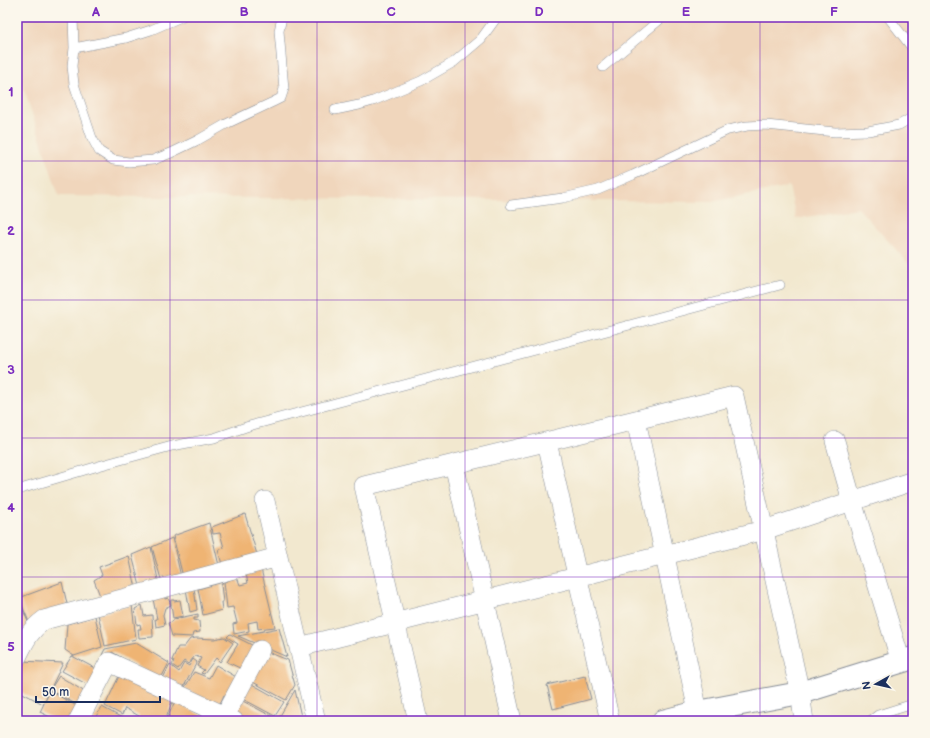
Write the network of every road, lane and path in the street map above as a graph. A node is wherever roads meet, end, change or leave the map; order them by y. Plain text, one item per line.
1 (74, 17) edge
2 (181, 17) edge
3 (282, 17) edge
4 (497, 17) edge
5 (663, 17) edge
6 (888, 17) edge
7 (74, 48) junction
8 (913, 49) edge
9 (604, 67) dead end
10 (335, 110) dead end
11 (913, 117) edge
12 (511, 205) dead end
13 (780, 285) dead end
14 (636, 420) junction
15 (835, 441) dead end
16 (547, 442) junction
17 (454, 464) junction
18 (913, 481) edge
19 (17, 490) edge
20 (265, 501) dead end
21 (852, 501) junction
22 (764, 530) junction
23 (665, 555) junction
24 (278, 557) junction
25 (578, 577) junction
26 (484, 600) junction
27 (395, 623) junction
28 (299, 647) junction
29 (260, 650) dead end
30 (17, 657) edge
31 (907, 660) edge
32 (800, 693) junction
33 (913, 704) edge
34 (699, 717) edge
35 (227, 719) edge
36 (78, 721) edge
37 (316, 721) edge
38 (418, 721) edge
39 (512, 721) edge
40 (610, 721) edge
41 (663, 721) edge
42 (804, 721) edge
43 (870, 721) edge

1 - 7 lane
2 - 7 lane
3 - 7 lane
4 - 10 lane
5 - 9 lane
6 - 8 lane
11 - 12 lane
13 - 19 lane
14 - 16 street
14 - 22 street
14 - 23 street
15 - 21 street
16 - 17 street
16 - 25 street
17 - 26 street
17 - 27 street
18 - 21 street
20 - 24 street
21 - 22 street
21 - 31 street
22 - 23 street
22 - 32 street
23 - 25 street
23 - 34 street
24 - 28 street
24 - 30 street
25 - 26 street
25 - 40 street
26 - 27 street
26 - 39 street
27 - 28 street
27 - 38 street
28 - 37 street
29 - 35 street
31 - 32 street
32 - 34 street
32 - 42 street
33 - 43 lane
34 - 41 street
35 - 36 street

